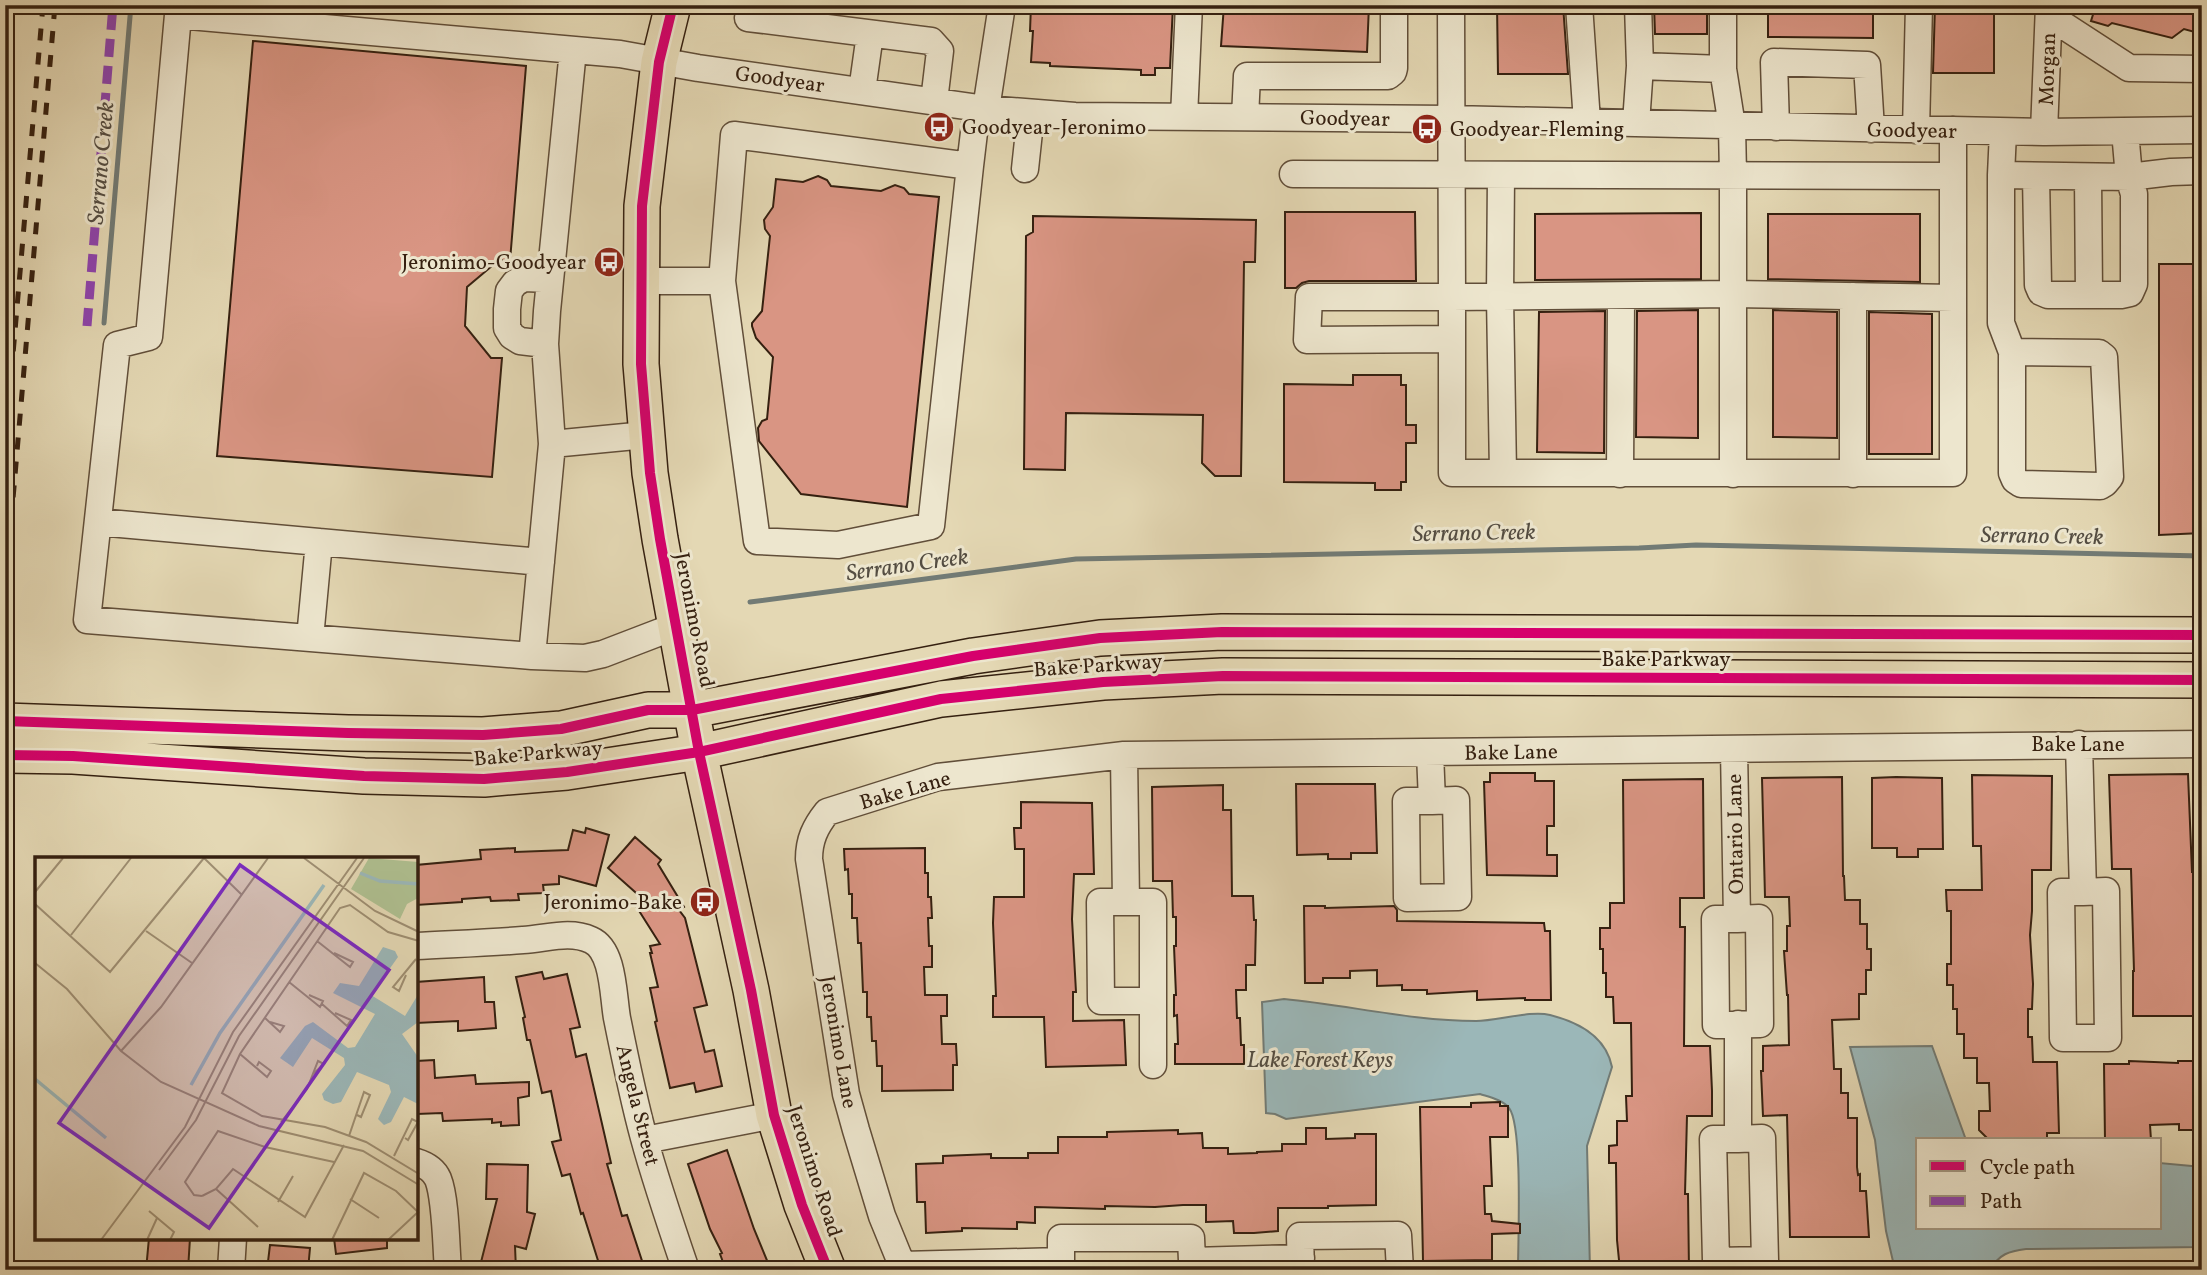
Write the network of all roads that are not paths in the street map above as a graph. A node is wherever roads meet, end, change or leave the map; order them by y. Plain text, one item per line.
1 (673, 5) edge
2 (1002, 5) edge
3 (1189, 5) edge
4 (1394, 5) edge
5 (1451, 5) edge
6 (1579, 5) edge
7 (1638, 5) edge
8 (1723, 5) edge
9 (1919, 5) edge
10 (179, 10) edge
11 (2049, 11) edge
12 (748, 18) dead end
13 (870, 34) junction
14 (573, 50) junction
15 (659, 62) junction
16 (1640, 66) junction
17 (1723, 69) junction
18 (2202, 69) edge
19 (862, 91) junction
20 (934, 101) junction
21 (986, 109) junction
22 (1031, 113) junction
23 (1184, 117) junction
24 (1245, 117) junction
25 (1451, 119) junction
26 (1587, 122) junction
27 (1636, 123) junction
28 (1732, 126) junction
29 (1776, 127) junction
30 (1871, 129) junction
31 (1916, 130) junction
32 (1953, 130) junction
33 (2202, 130) edge
34 (2125, 131) junction
35 (2003, 132) junction
36 (2044, 132) junction
37 (970, 166) junction
38 (1025, 169) dead end
39 (2202, 172) edge
40 (1293, 174) dead end
41 (1452, 175) junction
42 (1734, 175) junction
43 (2001, 175) junction
44 (1501, 176) junction
45 (1953, 176) junction
46 (2036, 176) junction
47 (2088, 177) junction
48 (2129, 177) junction
49 (549, 279) junction
50 (640, 281) junction
51 (722, 281) junction
52 (1733, 294) junction
53 (2089, 295) junction
54 (1621, 296) junction
55 (1853, 296) junction
56 (1452, 297) junction
57 (1500, 297) junction
58 (1953, 298) junction
59 (507, 309) junction
60 (547, 311) junction
61 (1452, 339) junction
62 (545, 344) junction
63 (2012, 352) junction
64 (646, 435) junction
65 (552, 444) junction
66 (1503, 474) junction
67 (1620, 474) junction
68 (1732, 474) junction
69 (1853, 474) junction
70 (98, 522) junction
71 (319, 542) junction
72 (541, 562) junction
73 (676, 626) junction
74 (2202, 635) edge
75 (310, 638) junction
76 (532, 656) junction
77 (2202, 680) edge
78 (692, 710) junction
79 (5, 721) edge
80 (2079, 744) junction
81 (2202, 744) edge
82 (1734, 749) junction
83 (699, 752) junction
84 (1430, 753) junction
85 (5, 755) edge
86 (1124, 755) junction
87 (1432, 801) dead end
88 (827, 813) joint
89 (2083, 892) junction
90 (1126, 902) junction
91 (1737, 919) junction
92 (418, 946) edge
93 (1153, 1001) junction
94 (1738, 1024) junction
95 (1153, 1065) dead end
96 (774, 1115) junction
97 (1738, 1139) junction
98 (645, 1140) junction
99 (424, 1166) edge
100 (233, 1240) edge
101 (1301, 1264) edge
102 (1061, 1265) edge
103 (1192, 1266) edge
104 (903, 1267) edge
105 (231, 1270) edge
106 (448, 1270) edge
107 (686, 1270) edge
108 (828, 1270) edge
109 (1400, 1270) edge

1 - 15 main road, Jeronimo Road
2 - 21 street
3 - 23 street
4 - 24 street
5 - 25 street
6 - 26 street
7 - 16 street
8 - 17 street
9 - 31 street
10 - 14 street, Goodyear
10 - 70 street
11 - 18 street
11 - 36 street, Morgan
12 - 13 street
13 - 19 street
13 - 20 street
14 - 15 street, Goodyear
14 - 49 street
15 - 19 street, Goodyear
15 - 50 main road, Jeronimo Road
16 - 17 street
16 - 27 street
17 - 28 street
19 - 20 street, Goodyear
20 - 21 street, Goodyear
21 - 22 street, Goodyear
21 - 37 street
22 - 23 street, Goodyear
22 - 38 street
23 - 24 street, Goodyear
24 - 25 street, Goodyear
25 - 26 street, Goodyear
25 - 41 street
26 - 27 street, Goodyear
27 - 28 street, Goodyear
28 - 29 street, Goodyear
28 - 42 street
29 - 30 street, Goodyear
29 - 30 street
30 - 31 street, Goodyear
31 - 32 street, Goodyear
32 - 35 street, Goodyear
32 - 45 street
33 - 34 street, Goodyear
34 - 36 street, Goodyear
34 - 48 street
35 - 36 street, Goodyear
35 - 43 street
37 - 51 street
37 - 51 street
39 - 48 street
40 - 41 street
41 - 44 street
41 - 56 street
42 - 44 street
42 - 45 street
42 - 52 street
43 - 46 street
43 - 63 street
44 - 57 street
45 - 58 street
46 - 47 street
46 - 53 street
47 - 48 street
47 - 53 street
48 - 53 street
49 - 59 street
49 - 60 street
50 - 51 street
50 - 64 main road, Jeronimo Road
52 - 54 street
52 - 55 street
52 - 68 street
54 - 57 street
54 - 67 street
55 - 58 street
55 - 69 street
56 - 57 street
56 - 61 street
56 - 61 street
57 - 66 street
58 - 69 street
59 - 60 street
59 - 62 street
60 - 62 street
61 - 66 street
62 - 65 street
63 - 63 street
64 - 65 street
64 - 73 main road, Jeronimo Road
65 - 72 street
66 - 67 street
67 - 68 street
68 - 69 street
70 - 71 street
70 - 75 street
71 - 72 street
71 - 75 street
72 - 76 street
73 - 76 street
73 - 78 main road, Jeronimo Road
74 - 78 main road, Bake Parkway
75 - 76 street
77 - 83 main road, Bake Parkway
78 - 79 main road, Bake Parkway
78 - 83 main road, Jeronimo Road
80 - 81 street, Bake Lane
80 - 82 street, Bake Lane
80 - 89 street
82 - 84 street, Bake Lane
82 - 91 street, Ontario Lane
83 - 85 main road, Bake Parkway
83 - 96 main road, Jeronimo Road
84 - 86 street, Bake Lane
84 - 87 street
86 - 88 street, Bake Lane
86 - 90 street
88 - 104 street, Jeronimo Lane
89 - 89 street
90 - 93 street
90 - 93 street
91 - 94 street, Ontario Lane
91 - 94 street, Ontario Lane
92 - 98 street, Angela Street
93 - 95 street
94 - 97 street
96 - 98 street
96 - 108 main road, Jeronimo Road
97 - 97 street
98 - 107 street, Angela Street
99 - 106 street
100 - 105 street
101 - 103 street
101 - 109 street
102 - 103 street
102 - 104 street

